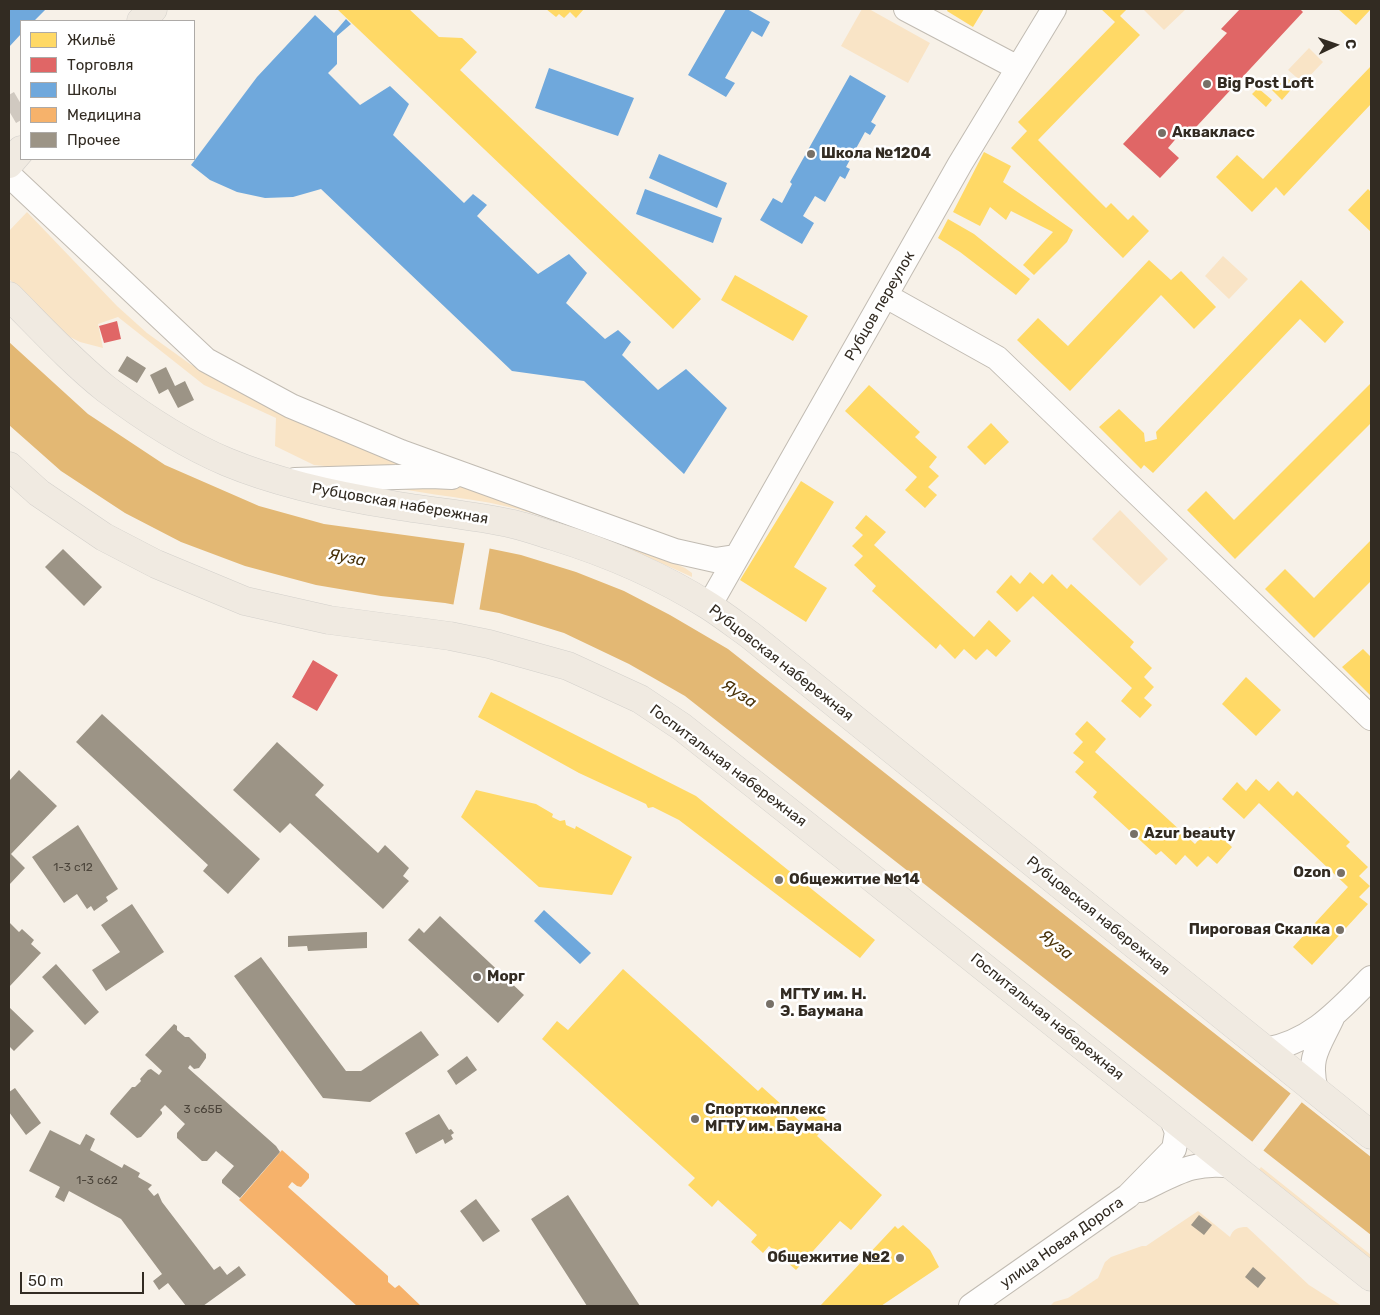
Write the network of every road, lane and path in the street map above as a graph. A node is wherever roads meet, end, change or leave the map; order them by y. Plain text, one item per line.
1 (153, 9) edge
2 (906, 9) edge
3 (1054, 9) edge
4 (142, 20) edge
5 (1018, 68) junction
6 (20, 151) edge
7 (9, 164) edge
8 (9, 175) edge
9 (9, 296) edge
10 (886, 296) junction
11 (9, 466) edge
12 (280, 481) junction
13 (490, 484) junction
14 (634, 536) junction
15 (735, 557) junction
16 (681, 590) junction
17 (709, 606) junction
18 (1371, 718) edge
19 (1371, 978) edge
20 (1332, 1018) junction
21 (1265, 1050) junction
22 (1316, 1090) junction
23 (1171, 1116) junction
24 (1371, 1135) edge
25 (1233, 1166) junction
26 (1128, 1196) junction
27 (1371, 1277) edge
28 (971, 1306) edge

1 - 4 main road
2 - 5 street
3 - 5 street, Рубцов переулок
5 - 10 street, Рубцов переулок
6 - 7 main road
8 - 13 street
9 - 12 main road, Рубцовская набережная
10 - 15 street, Рубцов переулок
10 - 18 street
11 - 23 main road, Госпитальная набережная
12 - 13 street
12 - 16 main road, Рубцовская набережная
13 - 14 street
14 - 15 street
14 - 16 street
15 - 17 street, Рубцов переулок
16 - 17 main road, Рубцовская набережная
17 - 21 main road, Рубцовская набережная
19 - 20 street
20 - 21 street
20 - 22 street
21 - 22 main road, Рубцовская набережная
22 - 24 main road, Рубцовская набережная
23 - 25 main road, Госпитальная набережная
23 - 26 street, улица Новая Дорога
25 - 26 street, улица Новая Дорога
25 - 27 main road, Госпитальная набережная
26 - 28 street, улица Новая Дорога

